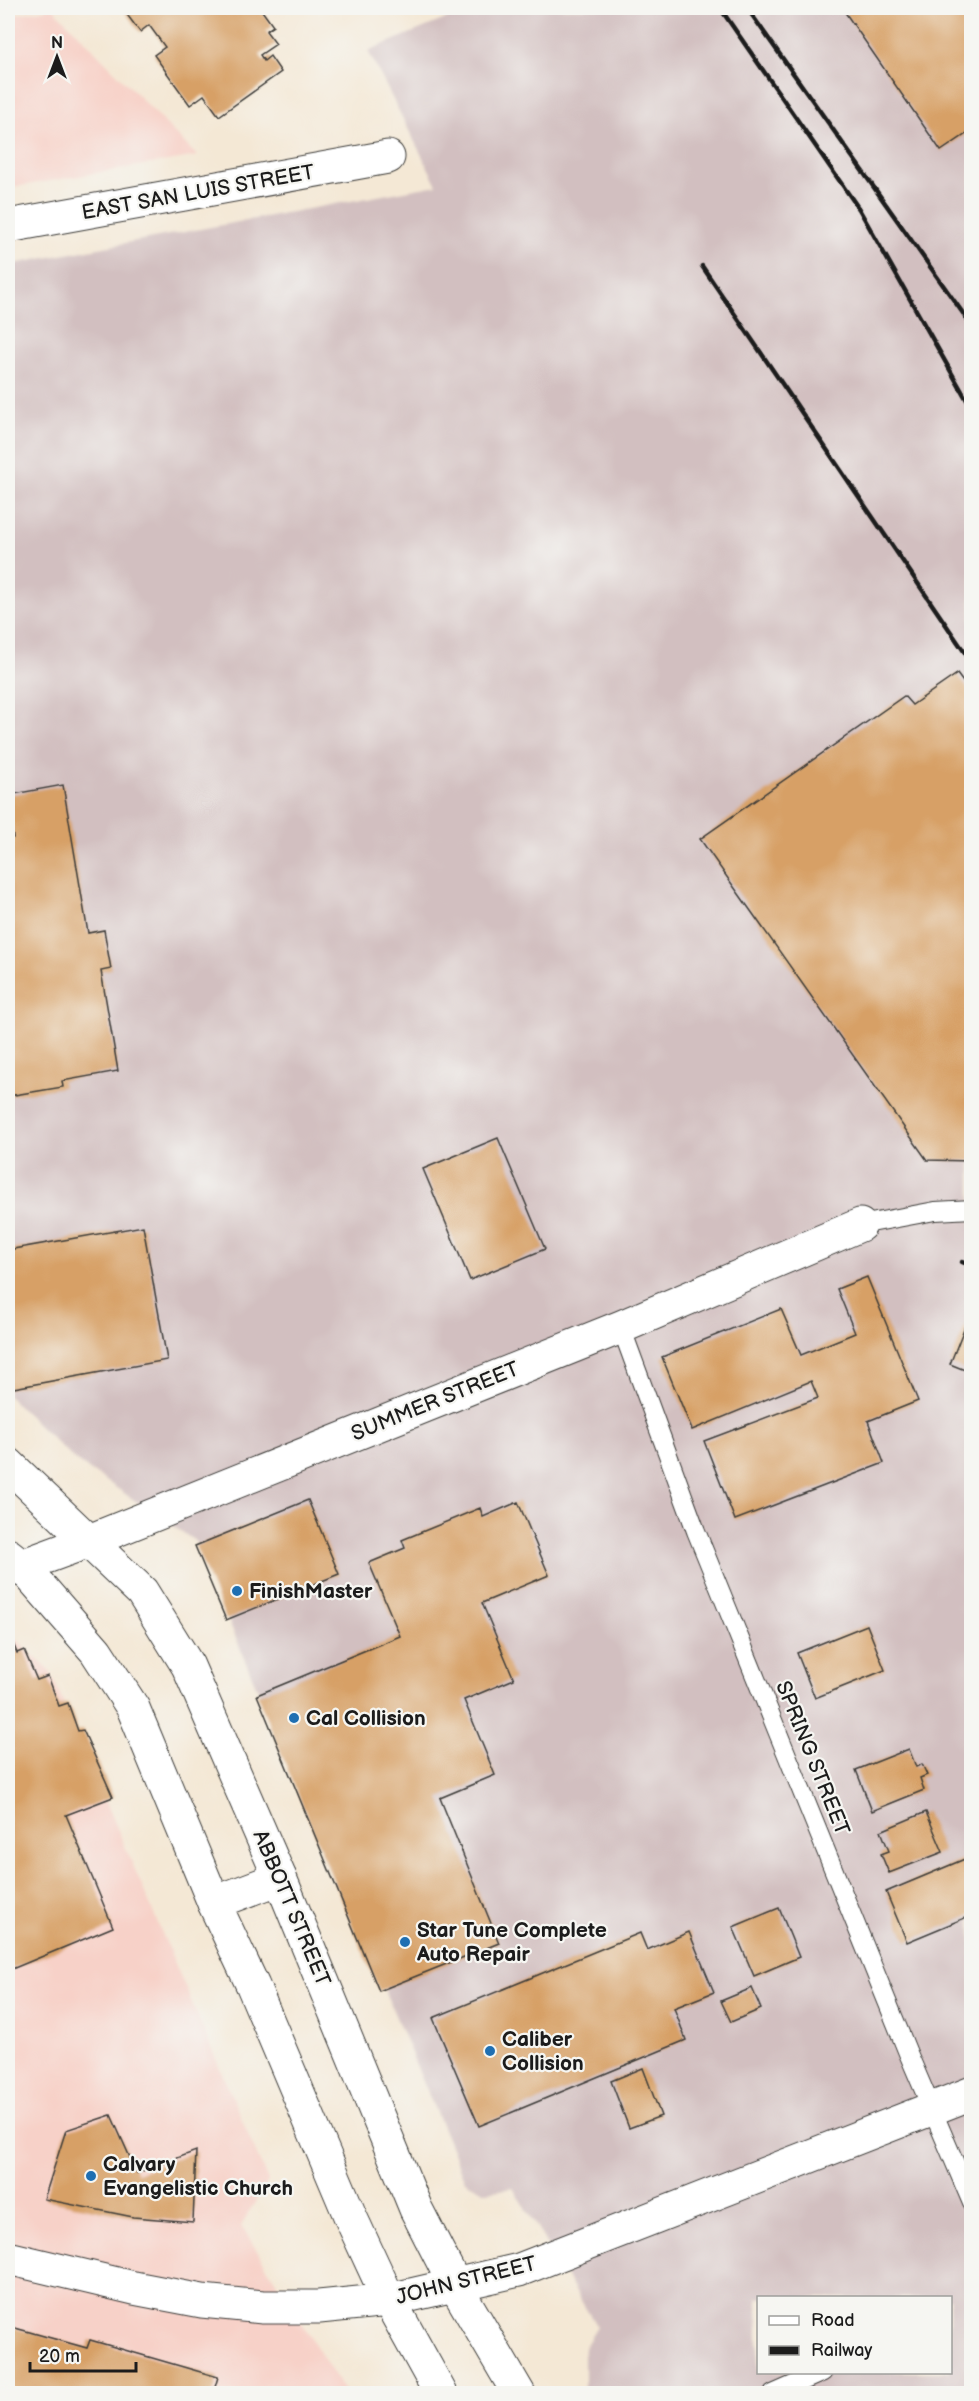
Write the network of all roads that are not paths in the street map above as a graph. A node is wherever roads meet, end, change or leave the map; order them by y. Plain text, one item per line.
1 (388, 157) dead end
2 (8, 226) edge
3 (972, 1209) edge
4 (860, 1225) joint
5 (621, 1327) junction
6 (8, 1464) edge
7 (89, 1541) junction
8 (12, 1564) edge
9 (280, 1878) junction
10 (214, 1903) junction
11 (972, 2093) edge
12 (931, 2108) junction
13 (972, 2203) edge
14 (8, 2258) edge
15 (455, 2285) junction
16 (389, 2300) junction
17 (821, 2374) edge
18 (441, 2394) edge
19 (519, 2394) edge
20 (773, 2394) edge

1 - 2 main road, EAST SAN LUIS STREET
3 - 4 lane
4 - 5 main road, SUMMER STREET
5 - 7 main road, SUMMER STREET
5 - 12 lane, SPRING STREET
6 - 7 main road, ABBOTT STREET
7 - 8 main road, SUMMER STREET
7 - 9 main road, ABBOTT STREET
8 - 10 main road
9 - 10 main road
9 - 15 main road, ABBOTT STREET
10 - 16 main road
11 - 12 main road, JOHN STREET
12 - 13 lane, SPRING STREET
12 - 15 main road, JOHN STREET
14 - 16 main road, JOHN STREET
15 - 16 main road, JOHN STREET
15 - 19 main road, ABBOTT STREET
16 - 18 main road
17 - 20 lane

